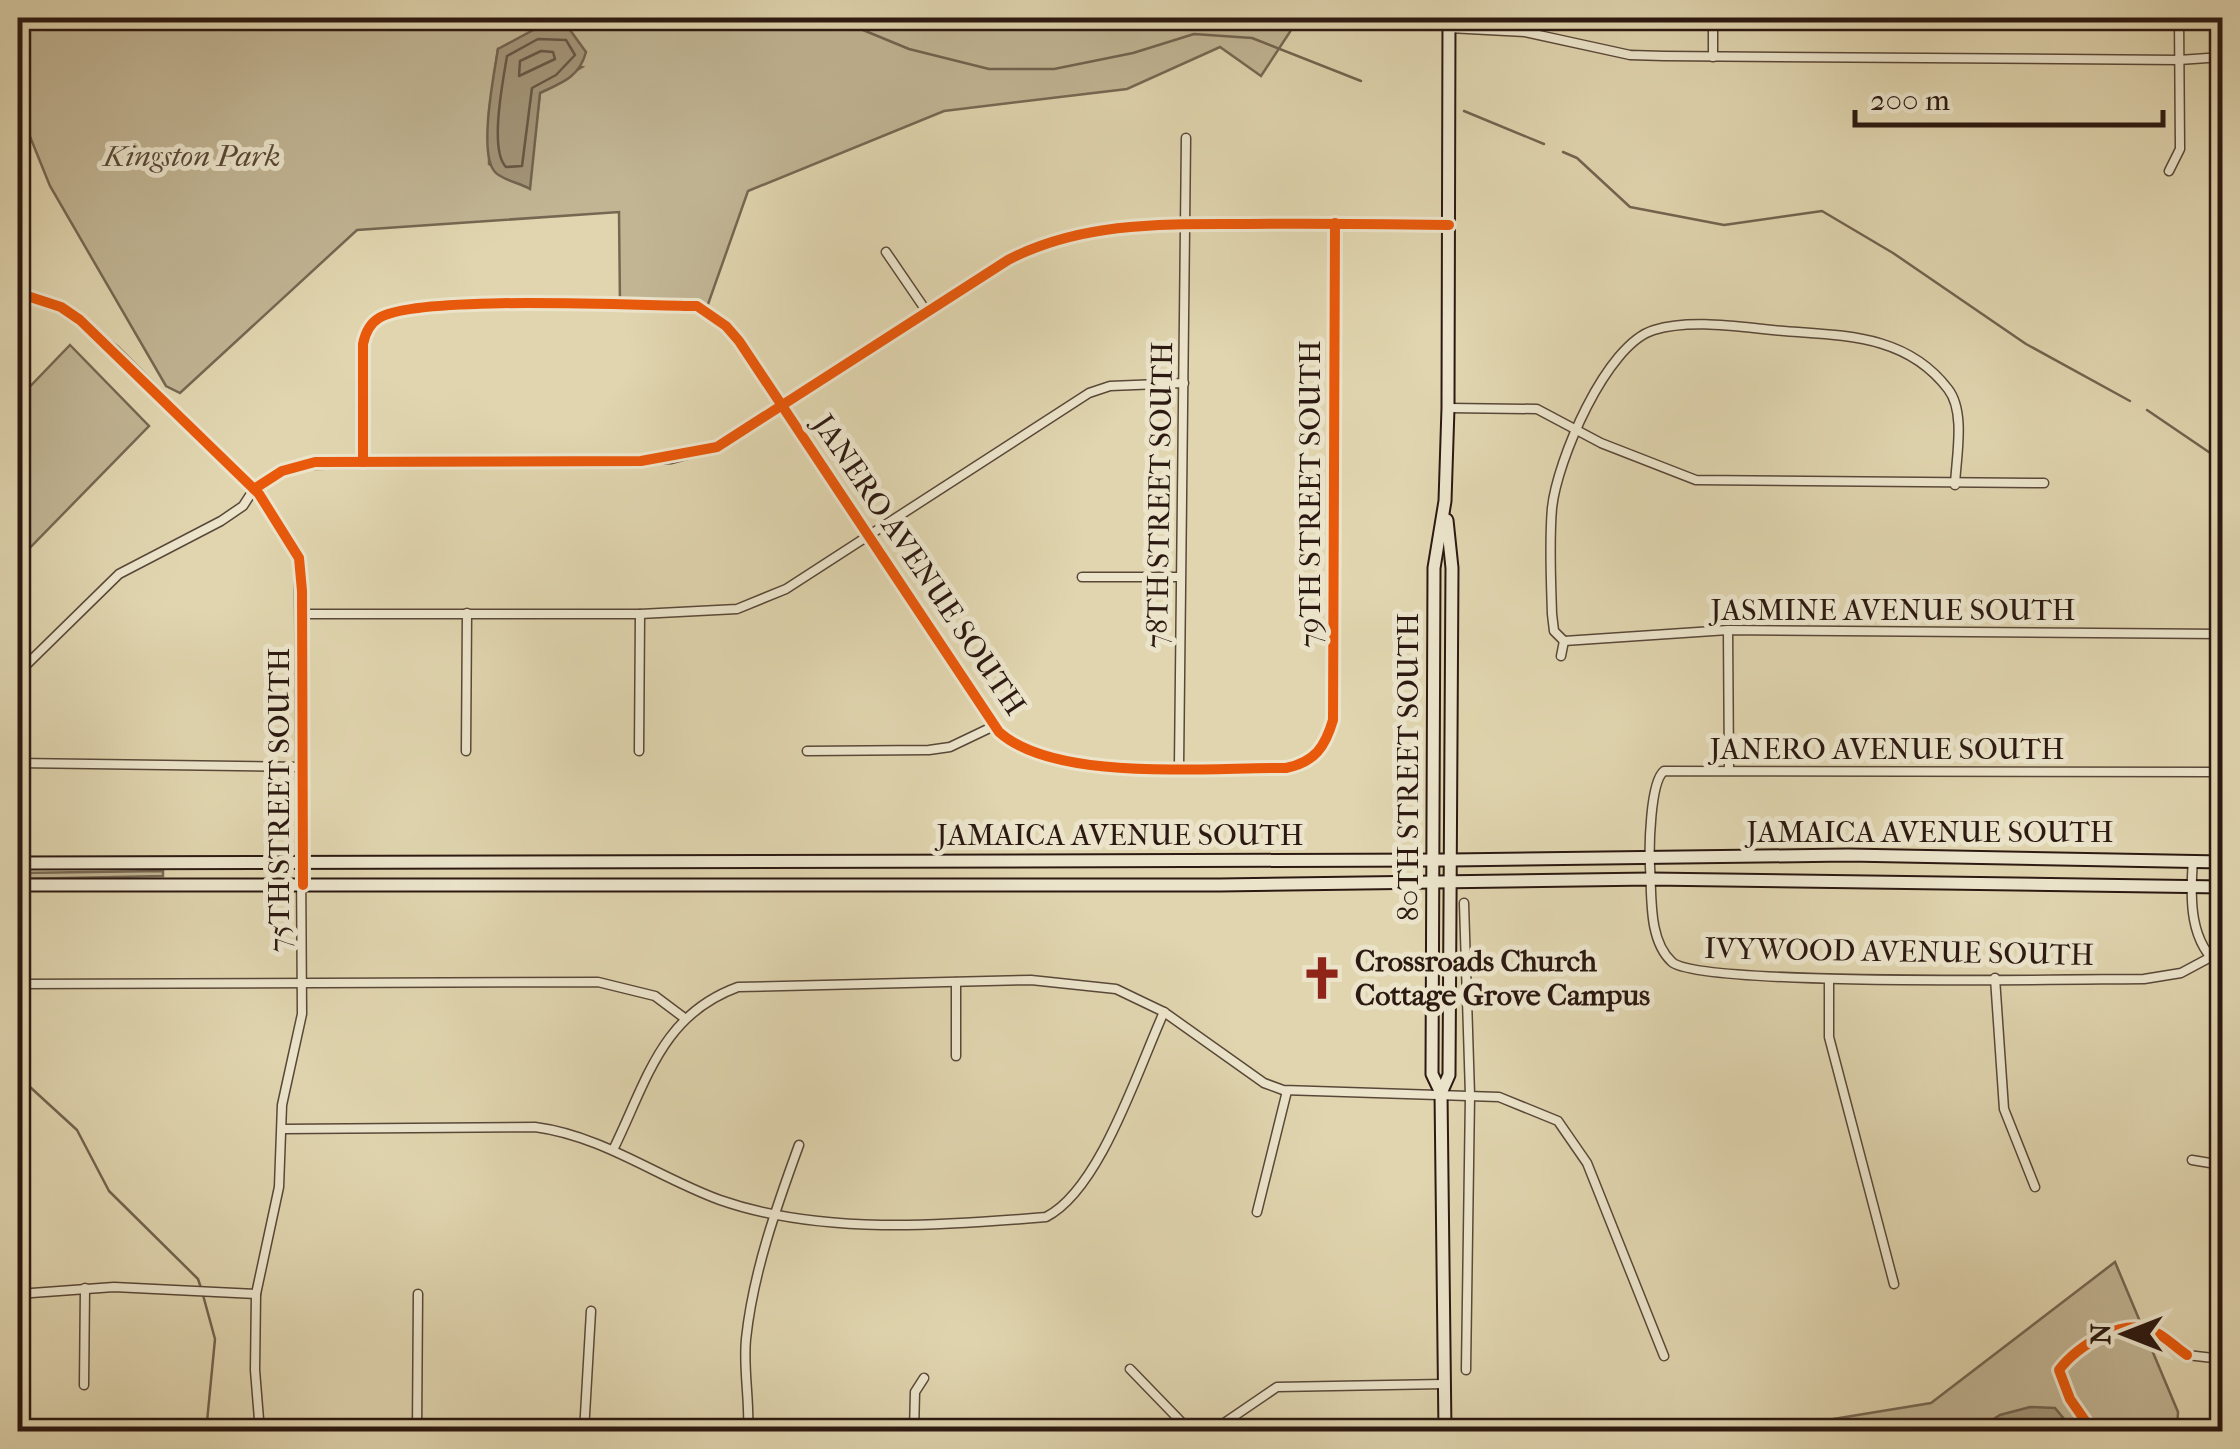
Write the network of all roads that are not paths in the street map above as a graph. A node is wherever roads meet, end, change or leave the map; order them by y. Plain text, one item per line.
1 (1713, 18) edge
2 (2179, 18) edge
3 (1450, 23) edge
4 (1713, 56) junction
5 (2222, 57) edge
6 (2179, 60) junction
7 (1186, 138) dead end
8 (2170, 171) dead end
9 (1335, 223) junction
10 (1185, 224) junction
11 (1449, 225) junction
12 (886, 252) dead end
13 (18, 293) edge
14 (927, 312) junction
15 (1184, 383) junction
16 (783, 407) junction
17 (1448, 408) junction
18 (1578, 428) junction
19 (362, 462) junction
20 (2044, 483) dead end
21 (1955, 486) junction
22 (254, 490) junction
23 (1445, 501) junction
24 (867, 534) junction
25 (1082, 577) dead end
26 (1180, 577) junction
27 (468, 613) junction
28 (302, 614) junction
29 (640, 614) junction
30 (1728, 630) junction
31 (2222, 634) edge
32 (1564, 641) junction
33 (1561, 656) dead end
34 (18, 673) edge
35 (994, 726) junction
36 (466, 751) dead end
37 (806, 751) dead end
38 (639, 752) dead end
39 (1312, 760) joint
40 (18, 764) edge
41 (302, 767) junction
42 (1179, 767) junction
43 (1729, 770) junction
44 (2222, 772) edge
45 (1649, 857) junction
46 (1431, 860) junction
47 (1451, 860) junction
48 (2193, 860) junction
49 (2222, 862) edge
50 (18, 863) edge
51 (303, 863) junction
52 (1432, 880) junction
53 (1451, 880) junction
54 (1651, 880) junction
55 (2191, 884) junction
56 (18, 885) edge
57 (303, 885) junction
58 (2222, 887) edge
59 (1464, 903) dead end
60 (2210, 958) junction
61 (2222, 968) edge
62 (1995, 978) junction
63 (1829, 980) junction
64 (956, 982) junction
65 (301, 983) junction
66 (18, 984) edge
67 (1164, 1012) junction
68 (683, 1017) junction
69 (956, 1056) dead end
70 (1286, 1091) junction
71 (1440, 1094) junction
72 (1470, 1095) junction
73 (283, 1129) junction
74 (798, 1145) dead end
75 (612, 1150) junction
76 (2192, 1160) dead end
77 (2222, 1165) edge
78 (2034, 1187) dead end
79 (1256, 1212) dead end
80 (774, 1216) junction
81 (1894, 1284) dead end
82 (85, 1288) junction
83 (18, 1294) edge
84 (256, 1294) junction
85 (418, 1294) dead end
86 (591, 1311) dead end
87 (2187, 1355) dead end
88 (1664, 1356) dead end
89 (2222, 1359) edge
90 (1130, 1369) dead end
91 (1466, 1370) dead end
92 (924, 1378) dead end
93 (84, 1384) dead end
94 (1444, 1384) junction
95 (260, 1432) edge
96 (417, 1432) edge
97 (584, 1432) edge
98 (748, 1432) edge
99 (914, 1432) edge
100 (1192, 1432) edge
101 (1211, 1432) edge
102 (1445, 1432) edge

1 - 4 street
2 - 6 street
3 - 4 street
3 - 11 main road, 80TH STREET SOUTH
4 - 6 street
5 - 6 street
6 - 8 street
7 - 10 street, 78TH STREET SOUTH
9 - 10 street
9 - 11 street
9 - 39 street, 79TH STREET SOUTH
10 - 14 street
10 - 15 street, 78TH STREET SOUTH
11 - 17 main road, 80TH STREET SOUTH
12 - 14 street
13 - 22 street, 75TH STREET SOUTH
14 - 16 street
15 - 24 street
15 - 26 street, 78TH STREET SOUTH
16 - 19 street
16 - 19 street, JANERO AVENUE SOUTH
16 - 24 street, JANERO AVENUE SOUTH
17 - 18 street
17 - 23 main road, 80TH STREET SOUTH
18 - 21 street
18 - 21 street
18 - 32 street
19 - 22 street
20 - 21 street
22 - 28 street, 75TH STREET SOUTH
22 - 34 street
23 - 46 main road, 80TH STREET SOUTH
23 - 47 main road, 80TH STREET SOUTH
24 - 29 street
24 - 35 street, JANERO AVENUE SOUTH
25 - 26 street
26 - 42 street, 78TH STREET SOUTH
27 - 28 street
27 - 29 street
27 - 36 street
28 - 41 street, 75TH STREET SOUTH
29 - 38 street
30 - 31 street, JASMINE AVENUE SOUTH
30 - 32 street, JASMINE AVENUE SOUTH
30 - 43 street
32 - 33 street
35 - 37 street
35 - 42 street, JANERO AVENUE SOUTH
39 - 42 street, JANERO AVENUE SOUTH
40 - 41 street
41 - 51 street, 75TH STREET SOUTH
43 - 44 street, JANERO AVENUE SOUTH
43 - 45 street, JANERO AVENUE SOUTH
45 - 47 main road, JAMAICA AVENUE SOUTH
45 - 48 main road, JAMAICA AVENUE SOUTH
45 - 54 street, JANERO AVENUE SOUTH
46 - 47 main road, JAMAICA AVENUE SOUTH
46 - 51 main road, JAMAICA AVENUE SOUTH
46 - 52 main road, 80TH STREET SOUTH
47 - 53 main road, 80TH STREET SOUTH
48 - 49 main road, JAMAICA AVENUE SOUTH
48 - 55 street
50 - 51 main road, JAMAICA AVENUE SOUTH
51 - 57 street, 75TH STREET SOUTH
52 - 53 main road, JAMAICA AVENUE SOUTH
52 - 57 main road, JAMAICA AVENUE SOUTH
52 - 71 main road, 80TH STREET SOUTH
53 - 54 main road, JAMAICA AVENUE SOUTH
53 - 71 main road, 80TH STREET SOUTH
54 - 55 main road, JAMAICA AVENUE SOUTH
54 - 63 street, IVYWOOD AVENUE SOUTH
55 - 58 main road, JAMAICA AVENUE SOUTH
55 - 60 street
56 - 57 main road, JAMAICA AVENUE SOUTH
57 - 65 street, 75TH STREET SOUTH
59 - 72 street, 80TH STREET SOUTH
60 - 61 street
60 - 62 street, IVYWOOD AVENUE SOUTH
62 - 63 street, IVYWOOD AVENUE SOUTH
62 - 78 street
63 - 81 street
64 - 67 street
64 - 68 street
64 - 69 street
65 - 66 street
65 - 68 street
65 - 73 street, 75TH STREET SOUTH
67 - 70 street
67 - 80 street
68 - 75 street
70 - 71 street
70 - 79 street
71 - 72 street
71 - 94 main road, 80TH STREET SOUTH
72 - 88 street
72 - 91 street, 80TH STREET SOUTH
73 - 75 street
73 - 84 street, 75TH STREET SOUTH
74 - 80 street
75 - 80 street
76 - 77 street
80 - 98 street
82 - 83 street
82 - 84 street
82 - 93 street
84 - 95 street, 75TH STREET SOUTH
85 - 96 street
86 - 97 street
87 - 89 street
90 - 100 street
92 - 99 street
94 - 101 street
94 - 102 main road, 80TH STREET SOUTH

